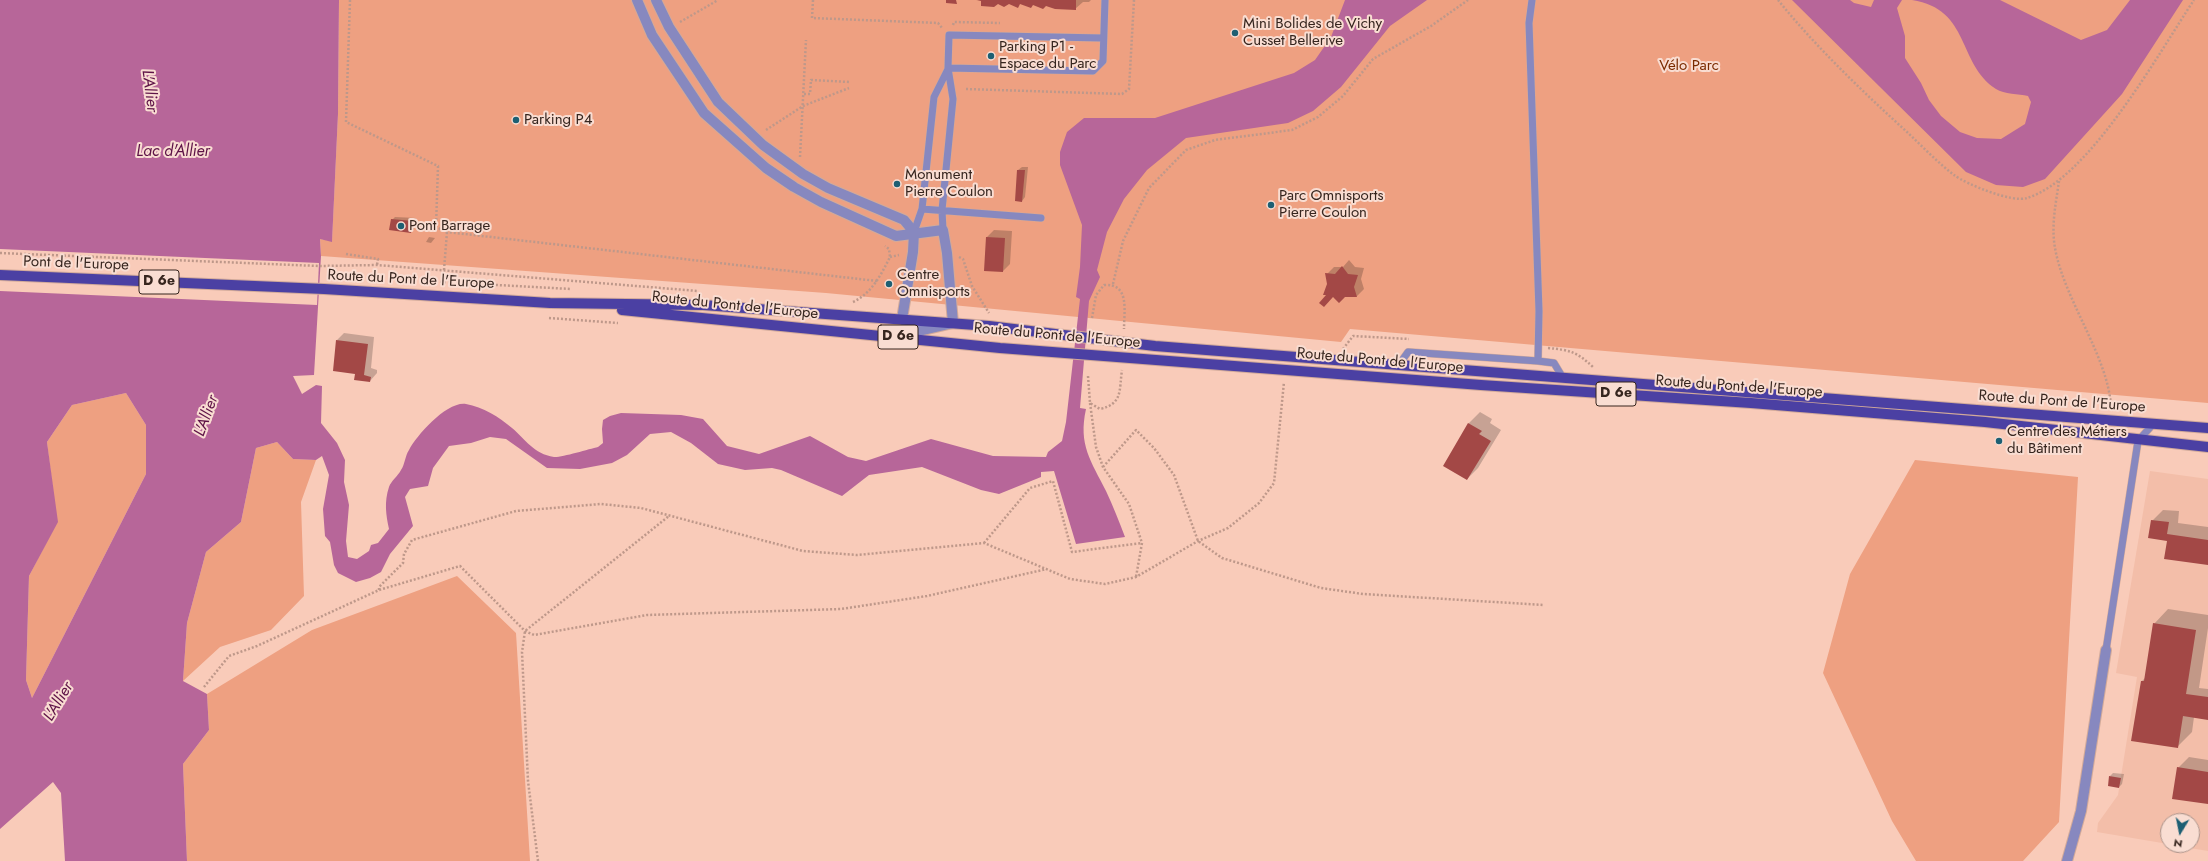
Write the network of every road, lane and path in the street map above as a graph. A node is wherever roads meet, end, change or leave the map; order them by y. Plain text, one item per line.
1 (350, 0) edge
2 (637, 0) edge
3 (656, 0) edge
4 (718, 0) edge
5 (813, 0) edge
6 (1105, 0) edge
7 (1468, 0) edge
8 (1532, 0) edge
9 (1778, 0) edge
10 (2194, 0) edge
11 (680, 22) dead end
12 (949, 35) junction
13 (1103, 38) junction
14 (806, 40) dead end
15 (948, 68) junction
16 (850, 82) dead end
17 (849, 88) dead end
18 (804, 94) junction
19 (803, 106) junction
20 (763, 132) dead end
21 (800, 159) dead end
22 (2059, 180) junction
23 (922, 209) junction
24 (942, 210) junction
25 (1041, 218) dead end
26 (943, 230) junction
27 (447, 232) junction
28 (914, 232) junction
29 (0, 253) edge
30 (346, 254) dead end
31 (890, 257) dead end
32 (963, 259) dead end
33 (377, 265) junction
34 (444, 270) junction
35 (0, 275) edge
36 (1112, 284) junction
37 (318, 289) joint
38 (704, 291) dead end
39 (550, 303) junction
40 (990, 315) dead end
41 (1092, 318) dead end
42 (902, 319) junction
43 (953, 323) junction
44 (1116, 328) dead end
45 (1124, 329) junction
46 (1132, 330) dead end
47 (919, 331) junction
48 (876, 335) junction
49 (930, 340) junction
50 (1415, 340) dead end
51 (1342, 350) dead end
52 (1538, 361) junction
53 (1122, 365) dead end
54 (1398, 366) junction
55 (1286, 369) junction
56 (1088, 376) dead end
57 (1563, 378) junction
58 (1090, 403) junction
59 (2111, 411) dead end
60 (2154, 423) junction
61 (2208, 428) edge
62 (2138, 440) junction
63 (2208, 448) edge
64 (1103, 467) junction
65 (670, 516) junction
66 (1198, 541) junction
67 (984, 543) junction
68 (1142, 543) junction
69 (1047, 569) junction
70 (1136, 577) junction
71 (379, 590) junction
72 (1544, 605) dead end
73 (525, 631) junction
74 (2106, 650) joint
75 (204, 687) dead end
76 (538, 861) edge
77 (2067, 861) edge

1 - 27 path
2 - 28 street
3 - 28 street
4 - 11 path
5 - 12 path
6 - 13 lane
7 - 36 path
8 - 52 lane
9 - 22 path
10 - 22 path
12 - 13 lane
12 - 15 lane
13 - 15 lane
14 - 18 path
15 - 23 lane
15 - 24 lane
16 - 18 path
17 - 19 path
18 - 19 path
19 - 20 path
19 - 21 path
22 - 59 path
23 - 24 lane
23 - 28 lane
24 - 25 lane
24 - 26 lane
26 - 28 street
26 - 43 street
27 - 31 path
27 - 34 path
28 - 42 street
29 - 33 path
30 - 33 path
32 - 40 path
33 - 34 path
34 - 38 path
35 - 37 main road, Pont de l'Europe / D 6e
36 - 41 path
36 - 45 path
37 - 39 main road, Route du Pont de l'Europe / D 6e
39 - 42 main road, Route du Pont de l'Europe / D 6e
39 - 48 main road, Route du Pont de l'Europe / D 6e
42 - 43 main road, Route du Pont de l'Europe / D 6e
42 - 47 street
43 - 47 street
43 - 54 main road, Route du Pont de l'Europe / D 6e
44 - 45 path
45 - 46 path
47 - 48 street
47 - 49 street
48 - 49 main road, Route du Pont de l'Europe / D 6e
49 - 55 main road, Route du Pont de l'Europe / D 6e
50 - 51 path
52 - 54 lane
52 - 57 lane
53 - 58 path
54 - 57 main road, Route du Pont de l'Europe / D 6e
55 - 62 main road, Route du Pont de l'Europe / D 6e
55 - 66 path
56 - 58 path
57 - 60 main road, Route du Pont de l'Europe / D 6e
58 - 64 path
60 - 61 main road, Route du Pont de l'Europe / D 6e
60 - 62 lane
62 - 63 main road, Route du Pont de l'Europe / D 6e
62 - 74 lane
64 - 66 path
64 - 68 path
65 - 67 path
65 - 71 path
65 - 73 path
66 - 70 path
66 - 72 path
67 - 68 path
67 - 69 path
68 - 70 path
69 - 70 path
69 - 73 path
71 - 73 path
71 - 75 path
73 - 76 path
74 - 77 street

